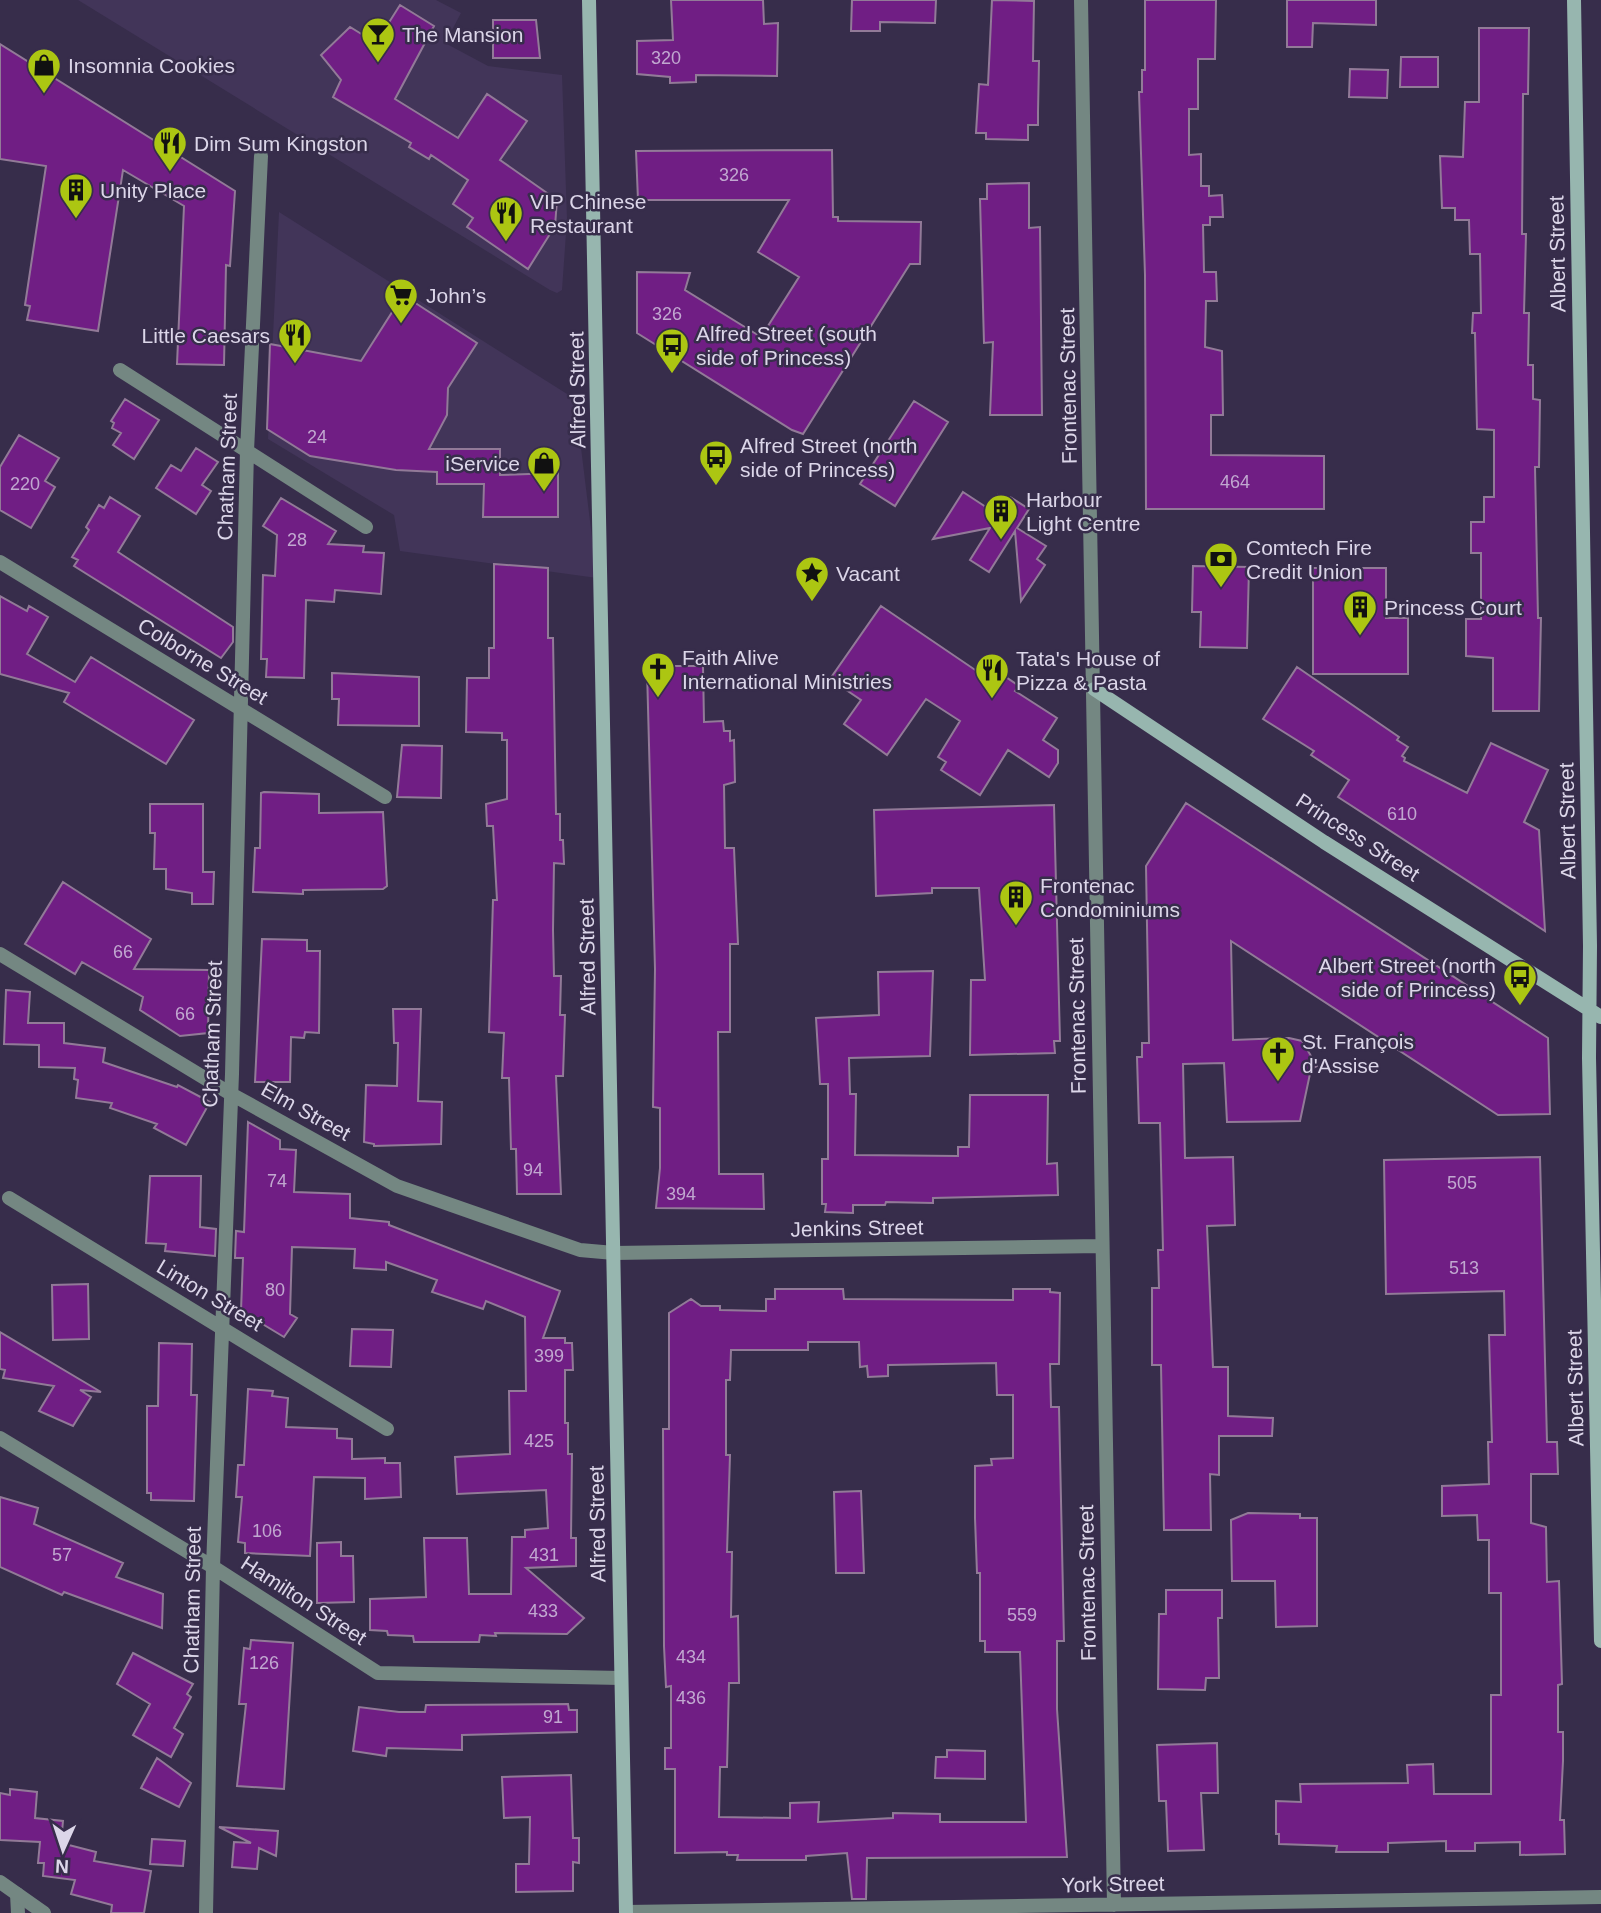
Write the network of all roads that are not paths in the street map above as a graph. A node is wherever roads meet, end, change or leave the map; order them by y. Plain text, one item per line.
1 (589, 0) edge
2 (1081, 0) edge
3 (1574, 0) edge
4 (261, 156) dead end
5 (120, 370) dead end
6 (247, 450) junction
7 (366, 527) dead end
8 (0, 562) edge
9 (1094, 689) junction
10 (242, 709) junction
11 (385, 797) dead end
12 (0, 954) edge
13 (1595, 1014) edge
14 (231, 1094) junction
15 (9, 1199) dead end
16 (1101, 1246) junction
17 (614, 1253) junction
18 (222, 1326) junction
19 (387, 1429) dead end
20 (0, 1438) edge
21 (214, 1567) junction
22 (1601, 1641) edge
23 (621, 1678) junction
24 (0, 1882) edge
25 (17, 1894) junction
26 (1601, 1897) edge
27 (1114, 1905) junction
28 (626, 1912) edge
29 (18, 1913) edge
30 (44, 1913) edge
31 (206, 1913) edge

1 - 17 street, Alfred Street
2 - 9 street, Frontenac Street
3 - 13 street, Albert Street
4 - 6 street, Chatham Street
5 - 6 street
6 - 7 street
6 - 10 street, Chatham Street
8 - 10 street, Colborne Street
9 - 13 street, Princess Street
9 - 16 street, Frontenac Street
10 - 11 street, Colborne Street
10 - 14 street, Chatham Street
12 - 14 street, Elm Street
13 - 22 street, Albert Street
14 - 17 street, Elm Street
14 - 18 street, Chatham Street
15 - 18 street, Linton Street
16 - 17 street, Jenkins Street
16 - 27 street, Frontenac Street
17 - 23 street, Alfred Street
18 - 19 street, Linton Street
18 - 21 street, Chatham Street
20 - 21 street, Hamilton Street
21 - 23 street, Hamilton Street
21 - 31 street, Chatham Street
23 - 28 street, Alfred Street
24 - 25 street
25 - 29 street
25 - 30 street
26 - 27 street, York Street
27 - 28 street, York Street

